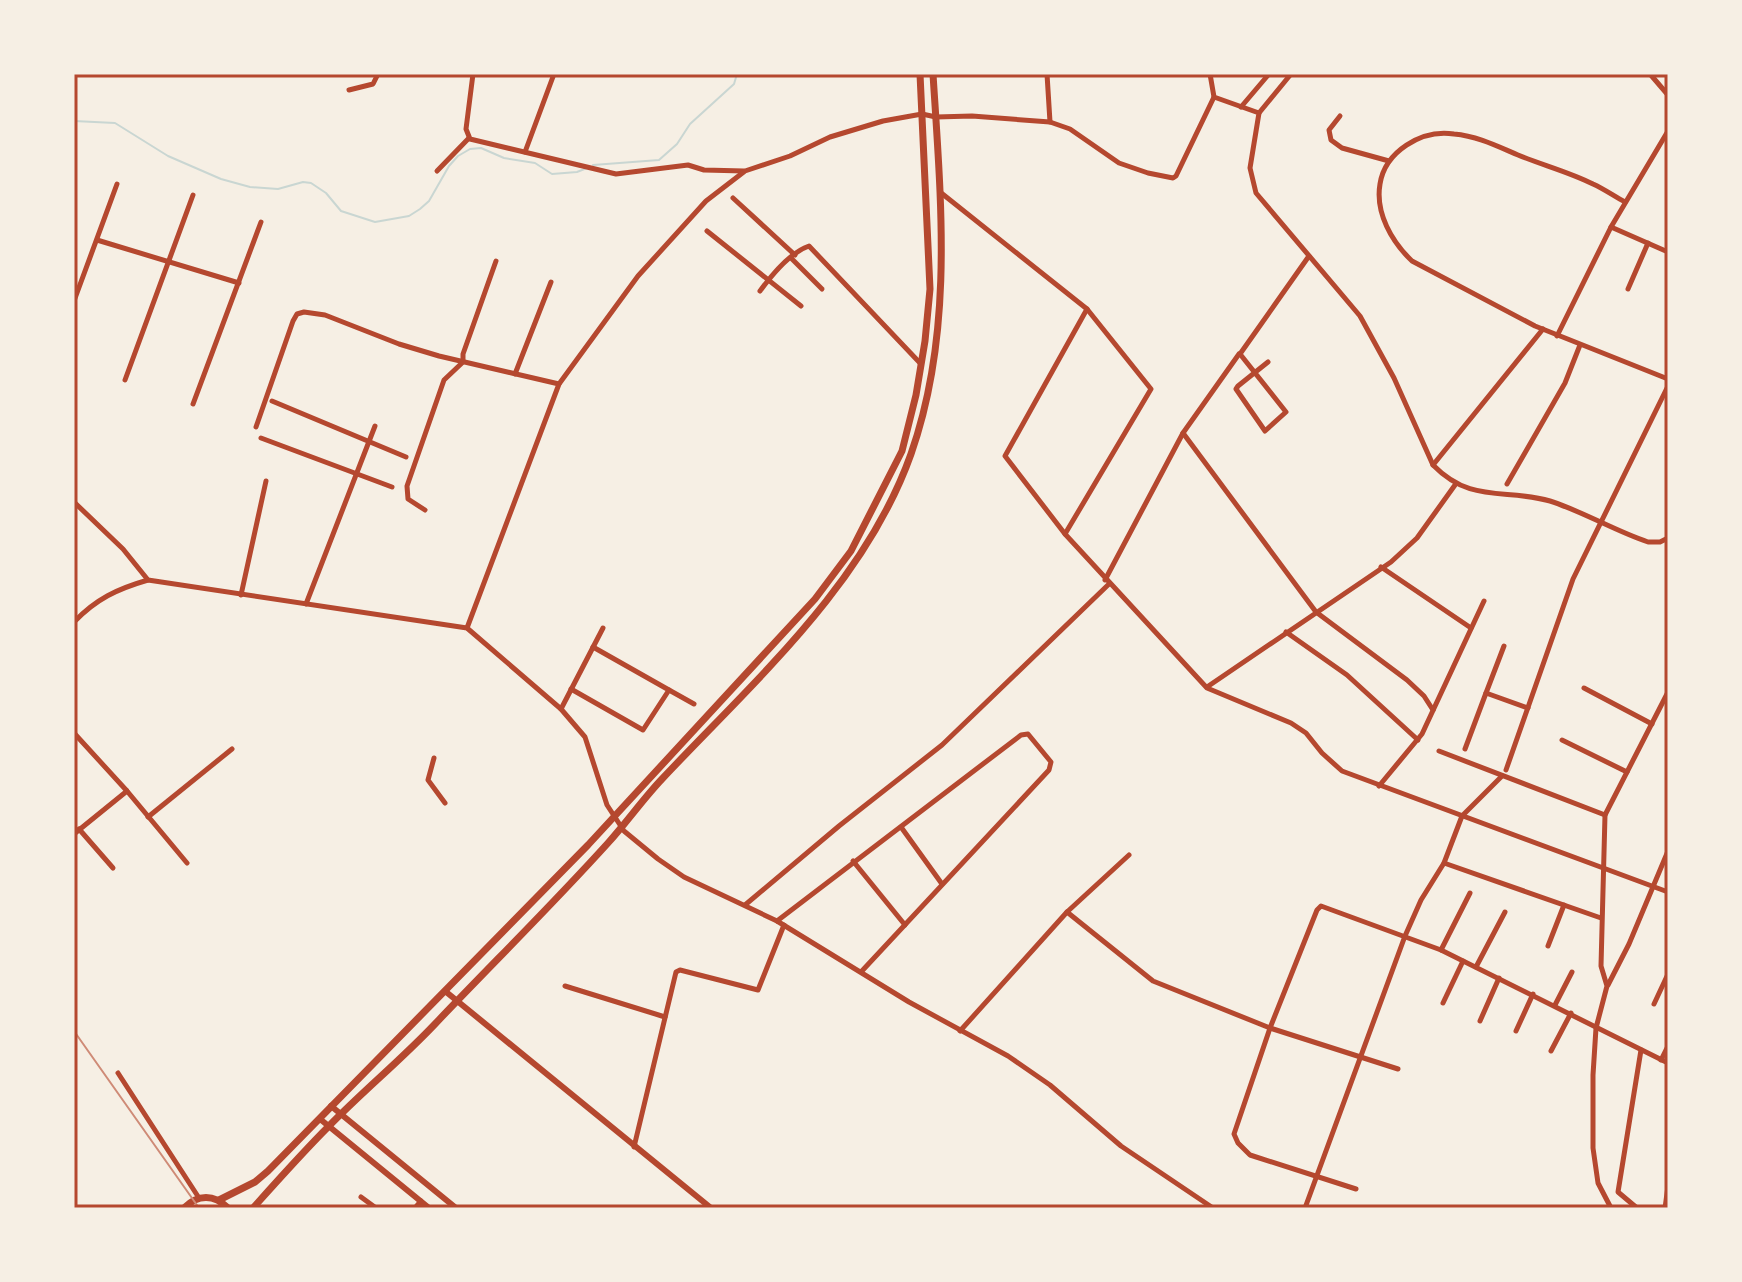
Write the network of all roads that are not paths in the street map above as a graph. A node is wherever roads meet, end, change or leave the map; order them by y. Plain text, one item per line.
1 (378, 74) edge
2 (473, 74) edge
3 (554, 74) edge
4 (920, 74) edge
5 (933, 74) edge
6 (1047, 74) edge
7 (1210, 74) edge
8 (1269, 74) edge
9 (1291, 74) edge
10 (1650, 74) edge
11 (349, 90) dead end
12 (1668, 95) edge
13 (1214, 97) junction
14 (1241, 108) junction
15 (1259, 113) junction
16 (922, 114) junction
17 (1340, 116) dead end
18 (936, 117) junction
19 (1050, 122) junction
20 (1668, 131) edge
21 (469, 138) junction
22 (525, 152) junction
23 (1389, 161) junction
24 (437, 171) dead end
25 (745, 171) junction
26 (117, 184) dead end
27 (940, 192) junction
28 (193, 195) dead end
29 (733, 198) dead end
30 (1625, 202) junction
31 (261, 222) dead end
32 (1611, 227) junction
33 (707, 231) dead end
34 (97, 240) junction
35 (1648, 243) junction
36 (1668, 252) edge
37 (1309, 256) junction
38 (793, 257) junction
39 (496, 261) dead end
40 (169, 262) junction
41 (769, 279) junction
42 (551, 282) dead end
43 (239, 283) junction
44 (822, 289) dead end
45 (1628, 289) dead end
46 (760, 291) dead end
47 (74, 301) edge
48 (801, 306) dead end
49 (1087, 309) junction
50 (1543, 329) junction
51 (1557, 336) junction
52 (1580, 345) junction
53 (1240, 354) junction
54 (463, 362) junction
55 (1268, 362) dead end
56 (921, 364) junction
57 (1256, 373) junction
58 (515, 374) junction
59 (1668, 379) edge
60 (125, 380) dead end
61 (559, 384) junction
62 (1668, 386) edge
63 (272, 401) dead end
64 (193, 404) dead end
65 (375, 426) dead end
66 (256, 427) dead end
67 (1183, 433) junction
68 (261, 438) dead end
69 (369, 441) junction
70 (406, 457) dead end
71 (1433, 465) junction
72 (356, 474) junction
73 (266, 481) dead end
74 (1507, 484) dead end
75 (1455, 485) junction
76 (392, 487) dead end
77 (74, 502) edge
78 (425, 510) dead end
79 (1600, 522) junction
80 (1065, 534) junction
81 (1668, 538) edge
82 (1381, 567) junction
83 (148, 580) junction
84 (1107, 582) junction
85 (241, 595) junction
86 (1484, 601) dead end
87 (306, 604) junction
88 (1316, 612) junction
89 (74, 622) edge
90 (467, 628) junction
91 (603, 628) dead end
92 (1471, 628) junction
93 (1285, 632) junction
94 (1504, 646) dead end
95 (593, 647) junction
96 (1207, 688) junction
97 (1584, 688) dead end
98 (571, 689) junction
99 (669, 690) junction
100 (1668, 692) edge
101 (1486, 693) junction
102 (694, 704) dead end
103 (1528, 708) junction
104 (561, 709) junction
105 (1433, 710) junction
106 (1652, 724) junction
107 (74, 733) edge
108 (1418, 740) junction
109 (1562, 740) dead end
110 (232, 749) dead end
111 (1465, 749) dead end
112 (1439, 751) dead end
113 (434, 758) dead end
114 (1627, 772) junction
115 (1504, 773) junction
116 (1379, 786) junction
117 (127, 791) junction
118 (445, 803) dead end
119 (614, 815) junction
120 (1605, 815) junction
121 (1462, 816) junction
122 (148, 817) junction
123 (622, 827) junction
124 (901, 827) junction
125 (77, 832) edge
126 (1668, 851) edge
127 (1129, 855) dead end
128 (853, 861) junction
129 (187, 863) dead end
130 (1444, 863) junction
131 (1604, 866) junction
132 (113, 868) dead end
133 (942, 884) junction
134 (1654, 887) junction
135 (1668, 892) edge
136 (1470, 893) dead end
137 (745, 905) junction
138 (1564, 905) junction
139 (1067, 912) junction
140 (1505, 912) dead end
141 (1602, 918) junction
142 (777, 921) junction
143 (784, 925) junction
144 (905, 925) junction
145 (1405, 936) junction
146 (1548, 946) dead end
147 (1441, 950) junction
148 (1463, 961) junction
149 (1476, 967) junction
150 (861, 972) junction
151 (1572, 972) dead end
152 (1668, 974) edge
153 (1499, 978) junction
154 (565, 986) dead end
155 (1607, 986) junction
156 (445, 991) junction
157 (1533, 994) junction
158 (456, 1001) junction
159 (1443, 1003) dead end
160 (1654, 1004) dead end
161 (1555, 1005) junction
162 (1571, 1013) junction
163 (665, 1017) junction
164 (1480, 1021) dead end
165 (1270, 1028) junction
166 (1596, 1028) junction
167 (960, 1031) junction
168 (1516, 1031) dead end
169 (1668, 1046) edge
170 (1641, 1050) junction
171 (1551, 1051) dead end
172 (1362, 1056) junction
173 (1661, 1060) junction
174 (1668, 1063) edge
175 (1398, 1069) dead end
176 (118, 1073) dead end
177 (331, 1106) junction
178 (341, 1115) junction
179 (320, 1119) junction
180 (328, 1127) junction
181 (634, 1147) junction
182 (400, 1163) junction
183 (390, 1176) junction
184 (1316, 1177) junction
185 (1668, 1186) edge
186 (1356, 1189) dead end
187 (1618, 1192) junction
188 (361, 1197) dead end
189 (199, 1198) junction
190 (219, 1200) junction
191 (421, 1201) junction
192 (1611, 1206) edge
193 (184, 1208) edge
194 (228, 1208) edge
195 (253, 1208) edge
196 (376, 1208) edge
197 (415, 1208) edge
198 (429, 1208) edge
199 (456, 1208) edge
200 (711, 1208) edge
201 (1213, 1208) edge
202 (1305, 1208) edge
203 (1637, 1208) edge
204 (1665, 1208) edge

1 - 11 street
2 - 21 street
3 - 22 street
4 - 16 main road
5 - 18 main road
6 - 19 street
7 - 13 street
8 - 14 street
9 - 15 street
10 - 12 street
13 - 14 street
13 - 19 street
14 - 15 street
15 - 37 street
16 - 18 street
16 - 25 street
16 - 56 main road
17 - 23 street
18 - 19 street
18 - 27 main road
20 - 30 street
21 - 22 street
21 - 24 street
22 - 25 street
23 - 30 street
23 - 50 street
25 - 61 street
26 - 34 street
27 - 49 street
27 - 123 main road
28 - 40 street
29 - 38 street
30 - 32 street
31 - 43 street
32 - 35 street
32 - 51 street
33 - 41 street
34 - 40 street
34 - 47 street
35 - 36 street
35 - 45 street
37 - 53 street
37 - 71 street
38 - 41 street
38 - 44 street
38 - 56 street
39 - 54 street
40 - 43 street
40 - 60 street
41 - 46 street
41 - 48 street
42 - 58 street
43 - 64 street
49 - 80 street
49 - 80 street
50 - 51 street
50 - 71 street
51 - 52 street
52 - 59 street
52 - 74 street
53 - 57 street
53 - 67 street
54 - 58 street
54 - 66 street
54 - 78 street
55 - 57 street
56 - 119 main road
57 - 57 street
58 - 61 street
61 - 90 street
62 - 79 street
63 - 69 street
65 - 69 street
67 - 84 street
67 - 88 street
68 - 72 street
69 - 70 street
69 - 72 street
71 - 75 street
72 - 76 street
72 - 87 street
73 - 85 street
75 - 79 street
75 - 82 street
77 - 83 street
79 - 81 street
79 - 103 street
80 - 84 street
82 - 88 street
82 - 92 street
83 - 85 street
83 - 89 street
84 - 96 street
84 - 137 street
85 - 87 street
86 - 92 street
87 - 90 street
88 - 93 street
88 - 105 street
90 - 104 street
91 - 95 street
92 - 105 street
93 - 96 street
93 - 108 street
94 - 101 street
95 - 98 street
95 - 99 street
96 - 116 street
97 - 106 street
98 - 99 street
98 - 104 street
99 - 102 street
100 - 106 street
101 - 103 street
101 - 111 street
103 - 115 street
104 - 119 street
105 - 108 street
106 - 114 street
107 - 117 street
108 - 116 street
109 - 114 street
110 - 122 street
112 - 115 street
113 - 118 street
114 - 120 street
115 - 120 street
115 - 121 street
116 - 121 street
117 - 122 street
117 - 125 street
119 - 123 street
119 - 156 main road
120 - 131 street
121 - 130 street
121 - 131 street
122 - 129 street
123 - 137 street
123 - 158 main road
124 - 128 street
124 - 133 street
124 - 133 street
125 - 132 street
126 - 134 street
127 - 139 street
128 - 142 street
128 - 144 street
130 - 138 street
130 - 145 street
131 - 134 street
131 - 141 street
133 - 144 street
134 - 135 street
134 - 155 street
136 - 147 street
137 - 142 street
138 - 141 street
138 - 146 street
139 - 165 street
139 - 167 street
140 - 149 street
141 - 155 street
142 - 143 street
143 - 150 street
143 - 163 street
144 - 150 street
145 - 147 street
145 - 165 street
145 - 172 street
147 - 148 street
148 - 149 street
148 - 159 street
149 - 153 street
150 - 167 street
151 - 161 street
152 - 160 street
153 - 157 street
153 - 164 street
154 - 163 street
155 - 166 street
156 - 158 street
156 - 177 main road
157 - 161 street
157 - 168 street
158 - 178 main road
158 - 181 street
161 - 162 street
162 - 166 street
162 - 171 street
163 - 181 street
165 - 172 street
165 - 184 street
166 - 170 street
166 - 192 street
167 - 201 street
169 - 173 street
170 - 173 street
170 - 187 street
172 - 175 street
172 - 184 street
173 - 174 street
176 - 189 street
177 - 178 street
177 - 179 main road
178 - 180 main road
178 - 182 street
179 - 180 street
179 - 190 main road
180 - 183 street
180 - 195 main road
181 - 200 street
182 - 183 street
182 - 199 street
183 - 191 street
184 - 186 street
184 - 202 street
185 - 204 street
187 - 192 street
187 - 203 street
188 - 196 street
189 - 190 main road
189 - 193 main road
190 - 194 main road
191 - 197 street
191 - 198 street

